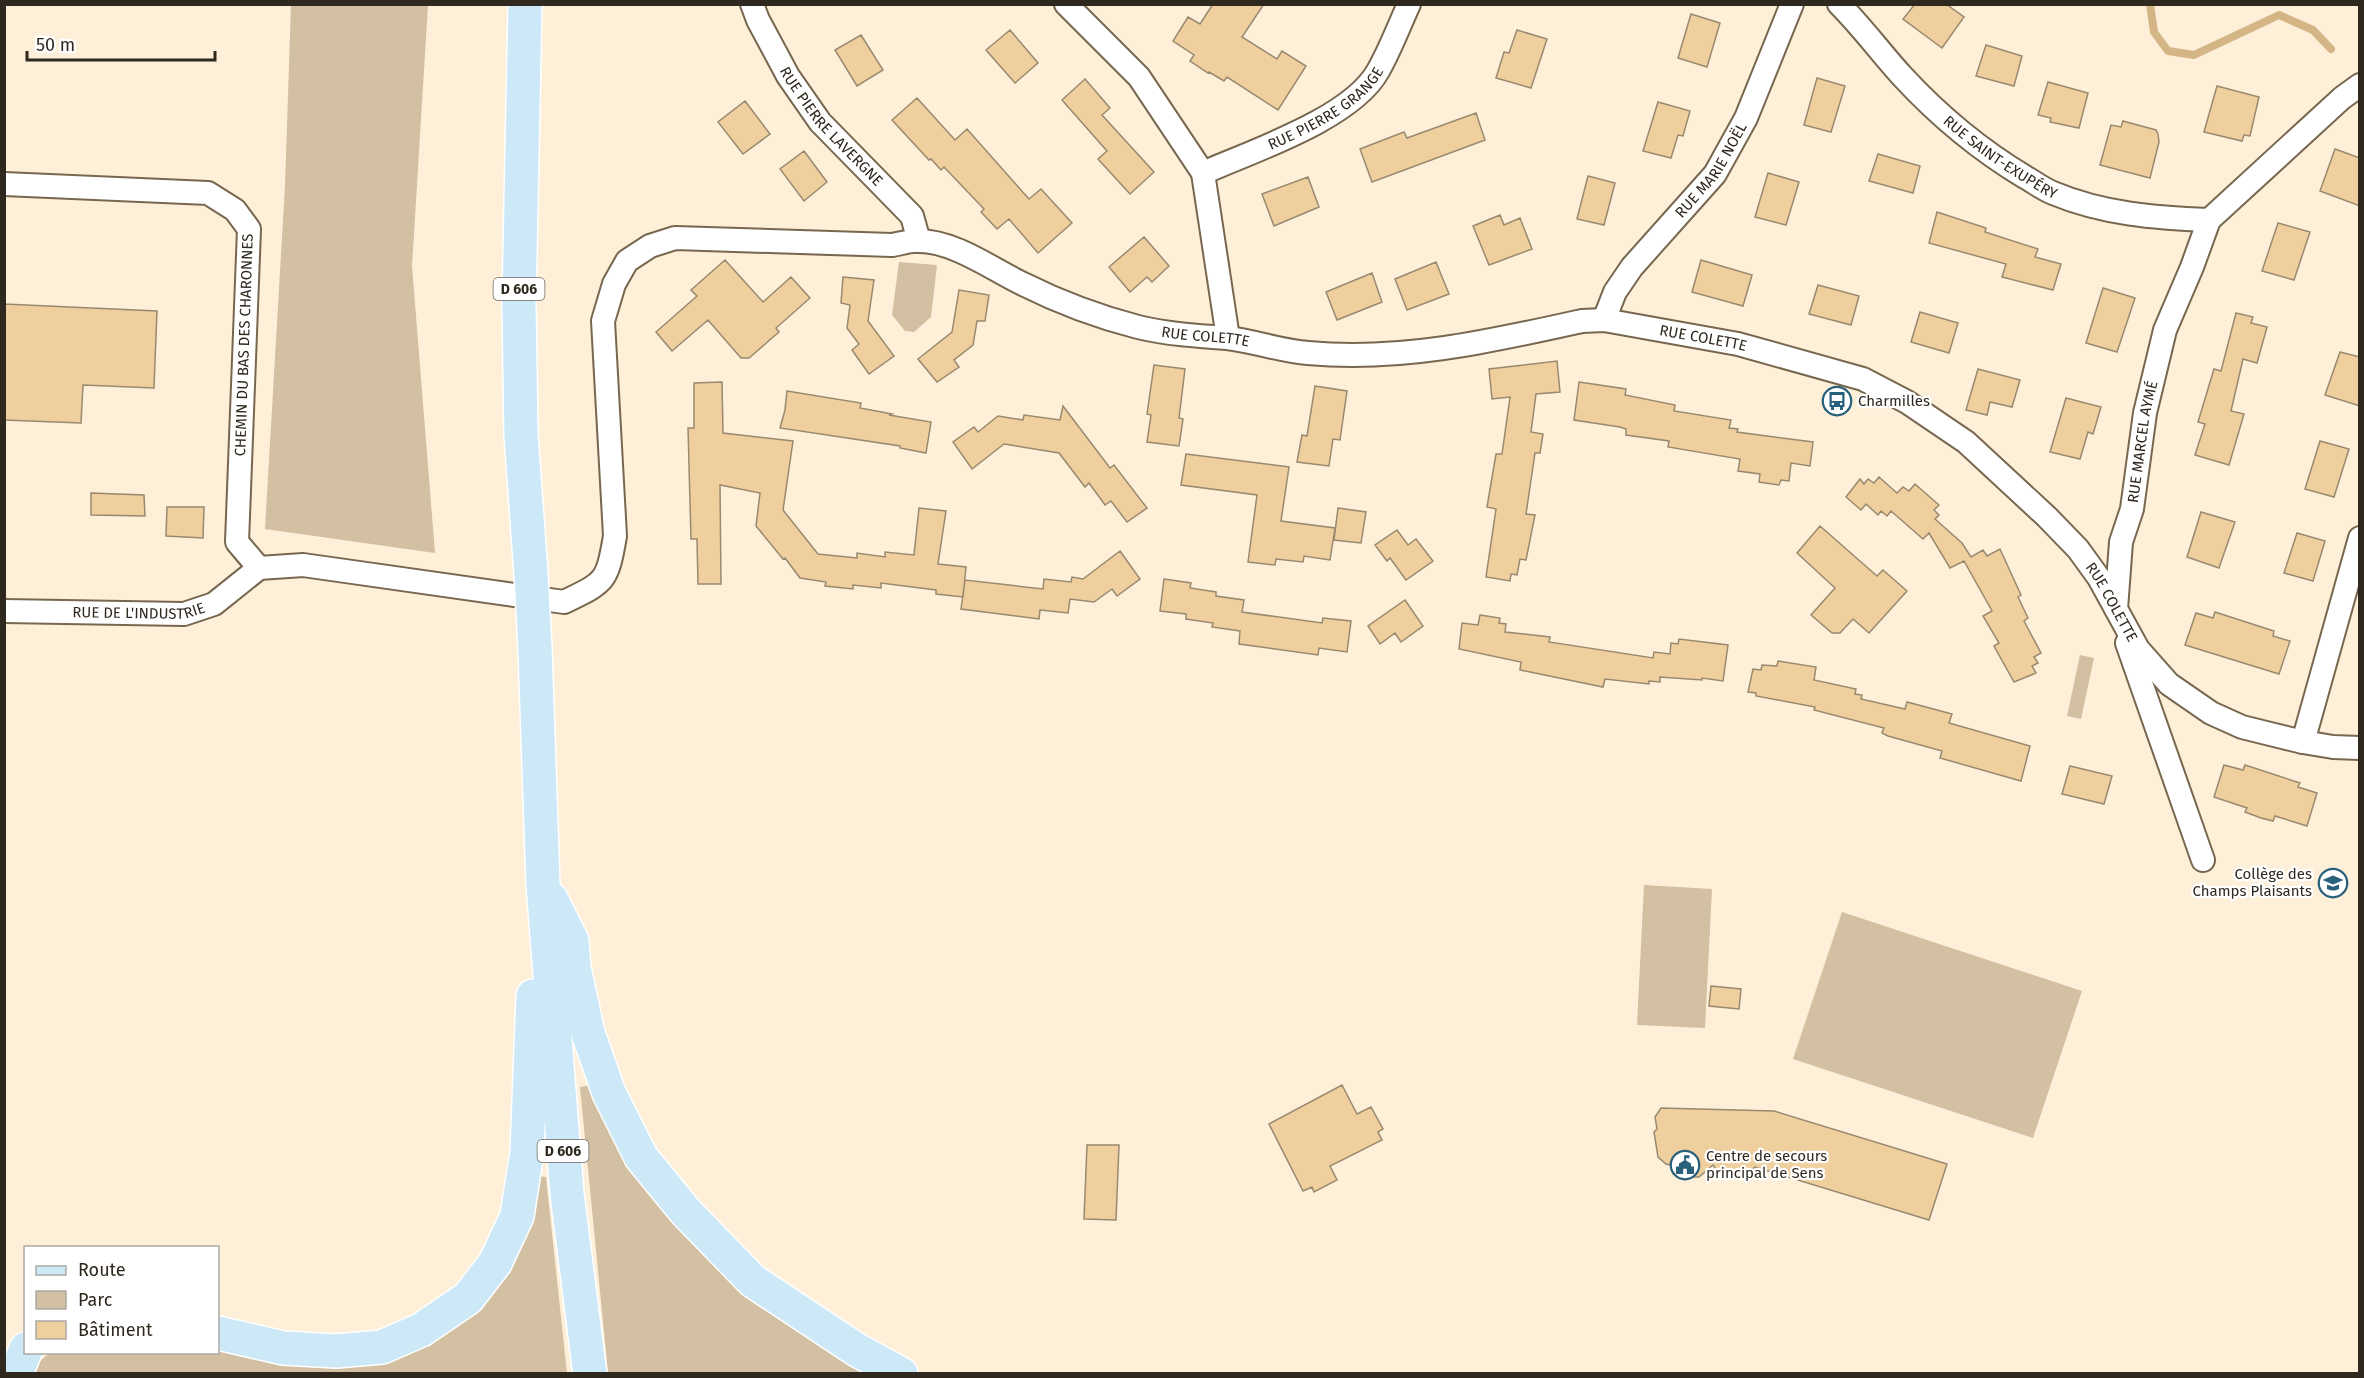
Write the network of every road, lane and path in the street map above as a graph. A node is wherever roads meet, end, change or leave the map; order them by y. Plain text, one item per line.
1 (525, 4) edge
2 (752, 4) edge
3 (1066, 4) edge
4 (1409, 4) edge
5 (1792, 4) edge
6 (1839, 4) edge
7 (2351, 92) edge
8 (1203, 172) junction
9 (4, 184) edge
10 (2209, 220) junction
11 (919, 241) junction
12 (1604, 320) junction
13 (1228, 338) junction
14 (2360, 538) edge
15 (259, 568) junction
16 (2116, 609) junction
17 (4, 611) edge
18 (2303, 742) junction
19 (2360, 748) edge
20 (2203, 860) dead end
21 (543, 884) junction
22 (546, 927) junction
23 (219, 1333) edge
24 (24, 1345) edge
25 (4, 1354) edge
26 (24, 1354) edge
27 (15, 1374) edge
28 (590, 1374) edge
29 (901, 1374) edge

1 - 21 main road, D 606, bridge
2 - 11 street, RUE PIERRE LAVERGNE
3 - 8 street
4 - 8 street, RUE PIERRE GRANGE
5 - 12 street, RUE MARIE NOËL
6 - 10 street, RUE SAINT-EXUPÉRY
7 - 10 street, RUE MARCEL AYMÉ
8 - 13 street
9 - 15 street, CHEMIN DU BAS DES CHARONNES
10 - 16 street, RUE MARCEL AYMÉ
11 - 13 street, RUE COLETTE
11 - 15 street
12 - 13 street, RUE COLETTE
12 - 16 street, RUE COLETTE
14 - 18 street
15 - 17 street, RUE DE L'INDUSTRIE
16 - 18 street, RUE COLETTE
16 - 20 street, RUE MARCEL AYMÉ
18 - 19 street, RUE COLETTE
21 - 22 main road, D 606
21 - 29 main road
22 - 23 main road
22 - 28 main road, D 606
24 - 25 main road
26 - 27 main road

